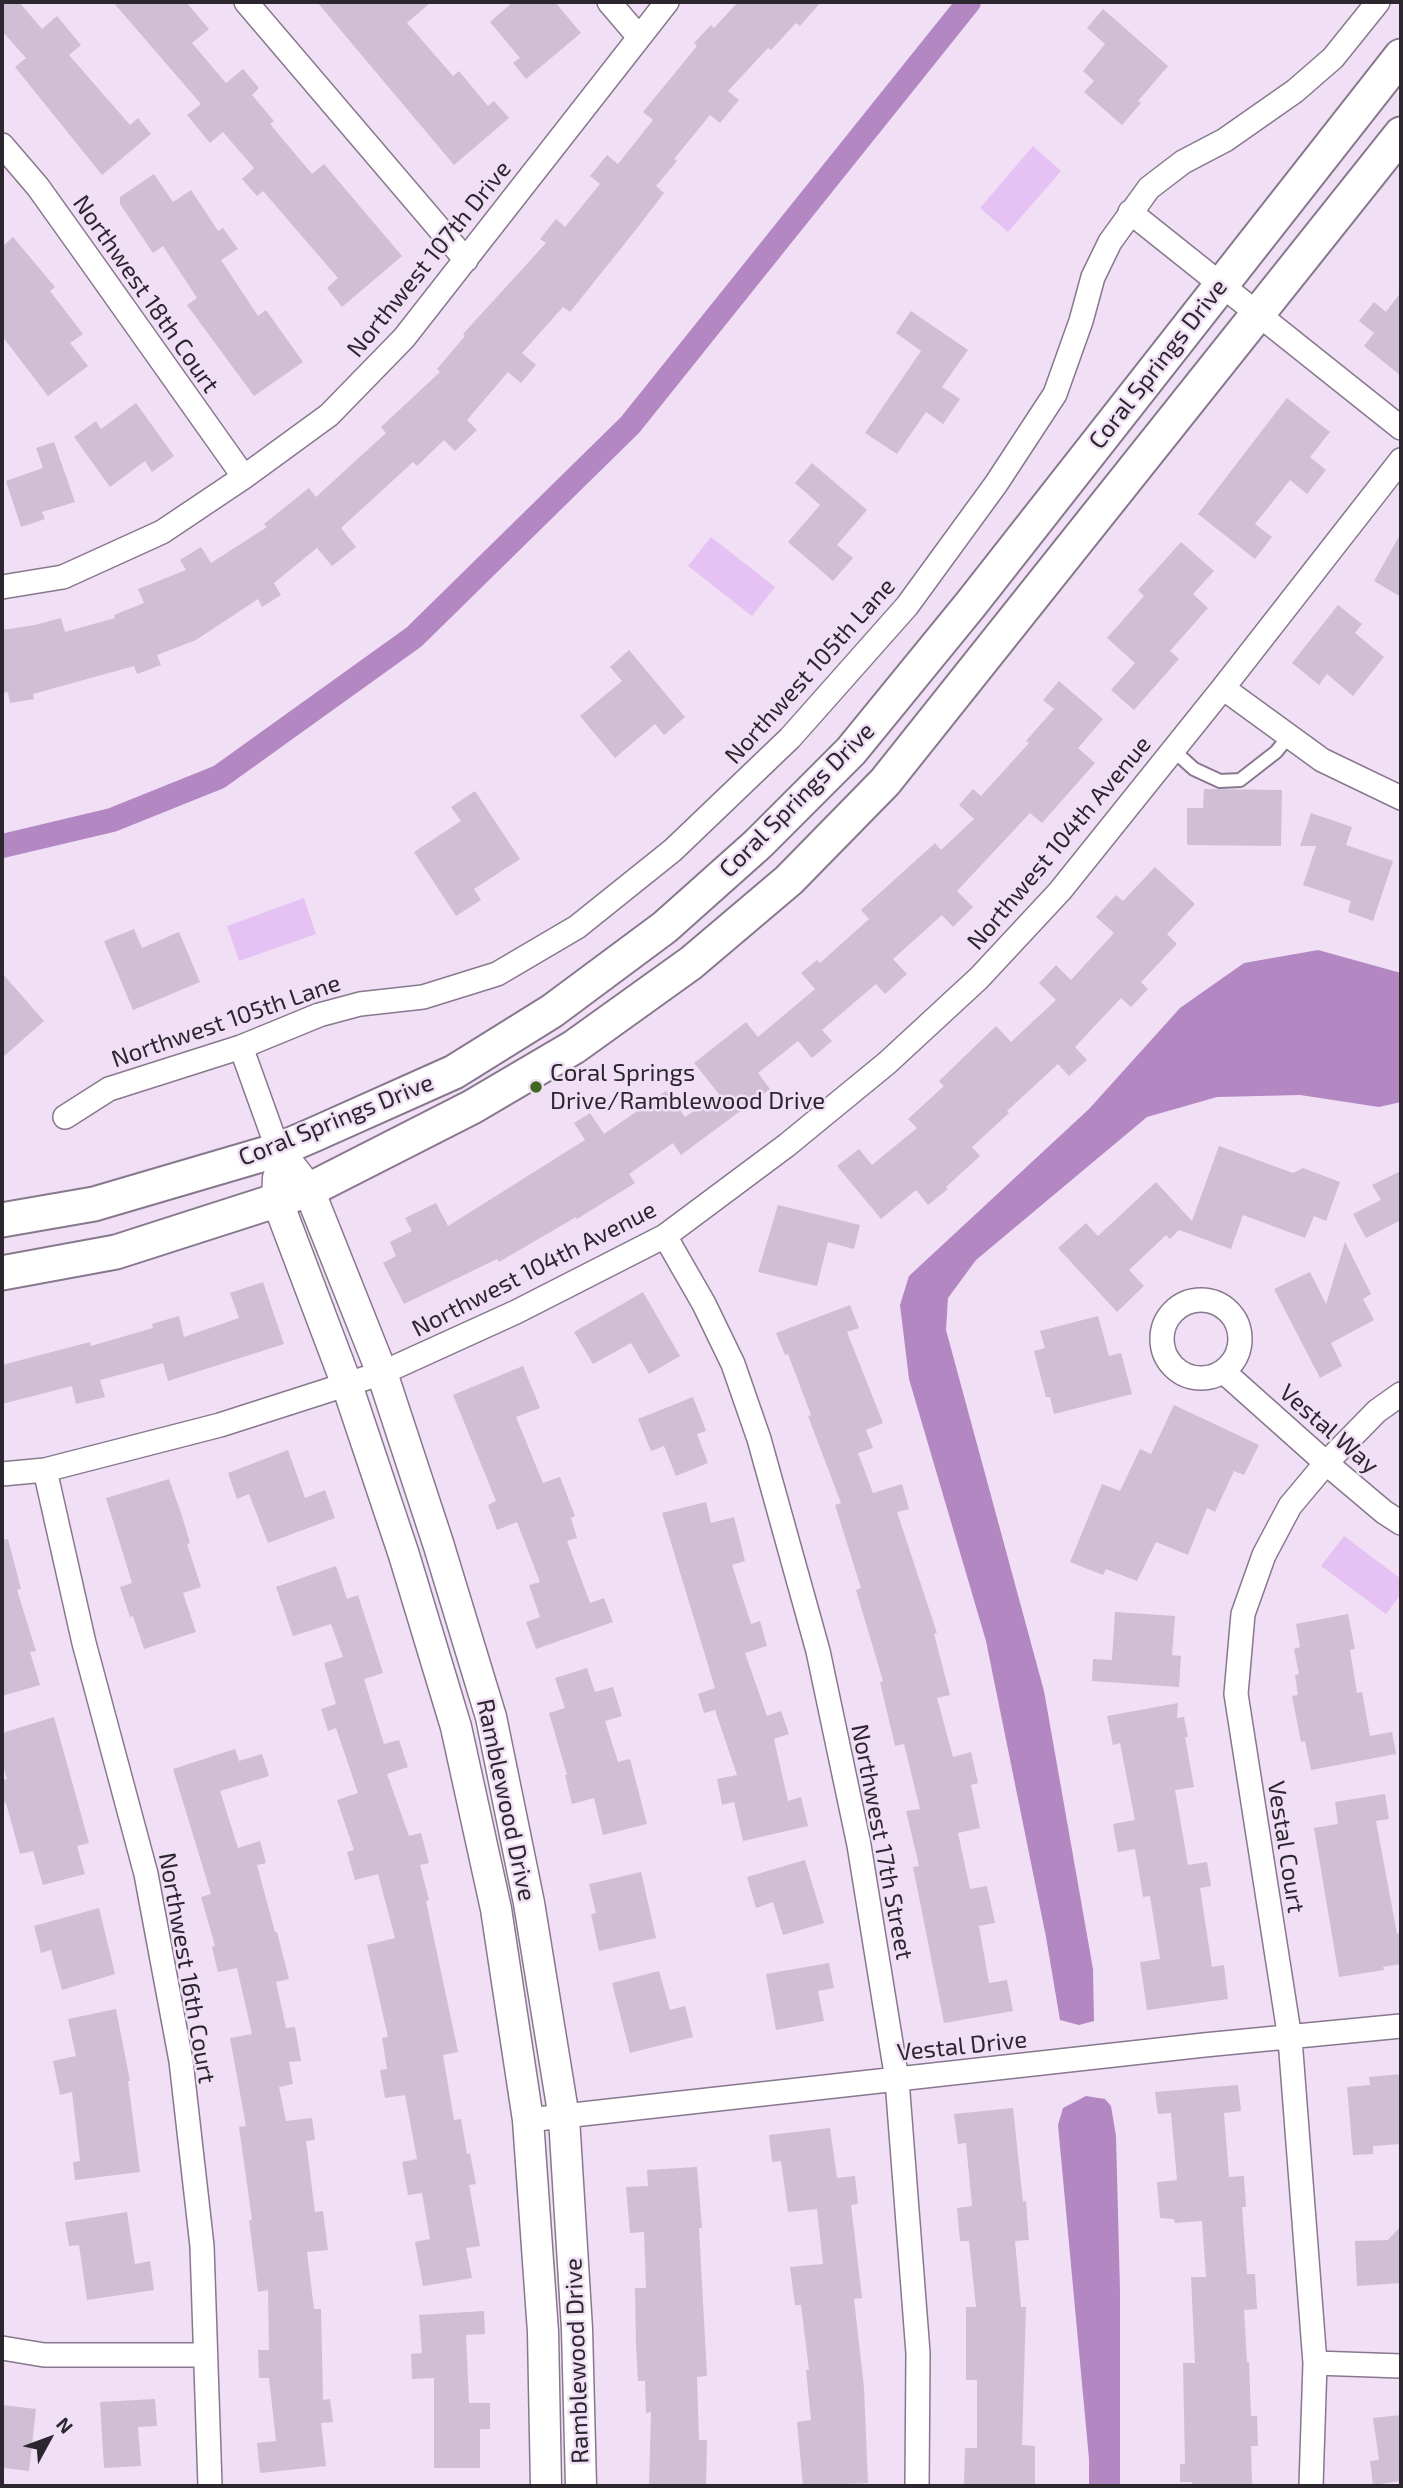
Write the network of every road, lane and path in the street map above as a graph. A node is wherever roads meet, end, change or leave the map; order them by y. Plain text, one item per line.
1 (246, 2) edge
2 (609, 2) edge
3 (667, 2) edge
4 (1378, 2) edge
5 (639, 37) junction
6 (1401, 55) edge
7 (1401, 134) edge
8 (2, 145) edge
9 (1130, 212) junction
10 (466, 260) junction
11 (1219, 285) junction
12 (1257, 314) junction
13 (1401, 428) edge
14 (1401, 460) edge
15 (244, 477) junction
16 (2, 587) edge
17 (1223, 688) junction
18 (1289, 736) junction
19 (1173, 750) junction
20 (1401, 798) edge
21 (241, 1047) junction
22 (65, 1117) dead end
23 (278, 1150) junction
24 (309, 1190) junction
25 (277, 1200) junction
26 (2, 1220) edge
27 (665, 1236) junction
28 (2, 1273) edge
29 (1224, 1372) dead end
30 (382, 1373) junction
31 (347, 1384) junction
32 (1401, 1394) edge
33 (1326, 1463) junction
34 (45, 1470) junction
35 (2, 1474) edge
36 (1401, 1523) edge
37 (1401, 2026) edge
38 (1290, 2039) junction
39 (897, 2080) junction
40 (564, 2118) junction
41 (528, 2120) junction
42 (2, 2348) edge
43 (205, 2355) junction
44 (1315, 2363) junction
45 (1401, 2367) edge
46 (210, 2486) edge
47 (546, 2486) edge
48 (582, 2486) edge
49 (917, 2486) edge
50 (1311, 2486) edge

1 - 10 street
2 - 5 street
3 - 5 street, Northwest 107th Drive
4 - 9 street, Northwest 105th Lane
5 - 10 street, Northwest 107th Drive
6 - 11 main road, Coral Springs Drive
7 - 12 main road, Coral Springs Drive
8 - 15 street, Northwest 18th Court
9 - 11 street
9 - 21 street, Northwest 105th Lane
10 - 15 street, Northwest 107th Drive
11 - 12 street
11 - 23 main road, Coral Springs Drive
12 - 13 street
12 - 24 main road, Coral Springs Drive
14 - 17 street, Northwest 104th Avenue
15 - 16 street, Northwest 107th Drive
17 - 18 street
17 - 19 street, Northwest 104th Avenue
18 - 19 lane
18 - 20 street
19 - 27 street, Northwest 104th Avenue
21 - 22 street, Northwest 105th Lane
21 - 23 street, Ramblewood Drive
23 - 24 street, Ramblewood Drive
23 - 25 street, Ramblewood Drive
23 - 26 main road, Coral Springs Drive
24 - 25 main road, Coral Springs Drive
24 - 30 street, Ramblewood Drive
25 - 28 main road, Coral Springs Drive
25 - 31 street, Ramblewood Drive
27 - 30 street, Northwest 104th Avenue
27 - 39 street, Northwest 17th Street
29 - 33 street, Vestal Way
30 - 31 street, Northwest 104th Avenue
30 - 40 street, Ramblewood Drive
31 - 34 street, Northwest 104th Avenue
31 - 41 street, Ramblewood Drive
32 - 33 street, Vestal Court
33 - 36 street, Vestal Way
33 - 38 street, Vestal Court
34 - 35 street, Northwest 104th Avenue
34 - 43 street, Northwest 16th Court
37 - 38 street, Vestal Drive
38 - 39 street, Vestal Drive
38 - 44 street, Vestal Court
39 - 40 street, Vestal Drive
39 - 49 street, Northwest 17th Street
40 - 41 street, Vestal Drive
40 - 48 street, Ramblewood Drive
41 - 47 street, Ramblewood Drive
42 - 43 street
43 - 46 street, Northwest 16th Court
44 - 45 street
44 - 50 street, Vestal Court

